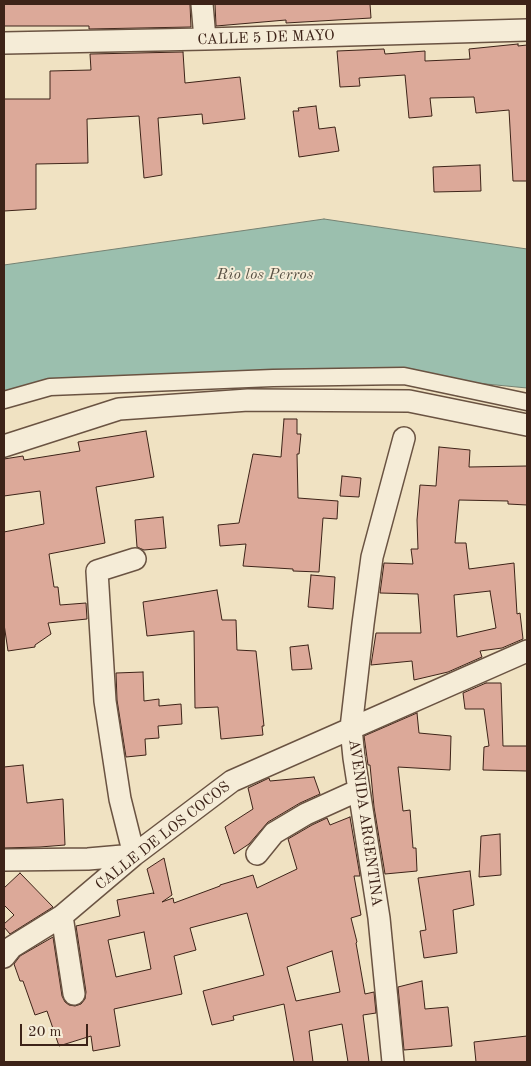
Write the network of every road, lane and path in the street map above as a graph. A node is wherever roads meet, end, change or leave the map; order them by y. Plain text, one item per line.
1 (202, 4) edge
2 (527, 30) edge
3 (205, 39) junction
4 (4, 43) edge
5 (4, 400) edge
6 (527, 402) edge
7 (527, 425) edge
8 (404, 438) dead end
9 (4, 446) edge
10 (135, 559) dead end
11 (527, 651) edge
12 (351, 728) junction
13 (359, 790) junction
14 (257, 854) dead end
15 (134, 855) junction
16 (4, 860) edge
17 (62, 916) junction
18 (4, 956) edge
19 (74, 994) dead end
20 (393, 1062) edge

1 - 3 street
2 - 3 street, CALLE 5 DE MAYO
3 - 4 street, CALLE 5 DE MAYO
5 - 6 street
7 - 9 street
8 - 12 street, AVENIDA ARGENTINA
10 - 15 street
11 - 12 street, CALLE DE LOS COCOS
12 - 13 street, AVENIDA ARGENTINA
12 - 15 street, CALLE DE LOS COCOS
13 - 14 street
13 - 20 street, AVENIDA ARGENTINA
15 - 16 street
15 - 17 street, CALLE DE LOS COCOS
17 - 18 street, CALLE DE LOS COCOS
17 - 19 street

